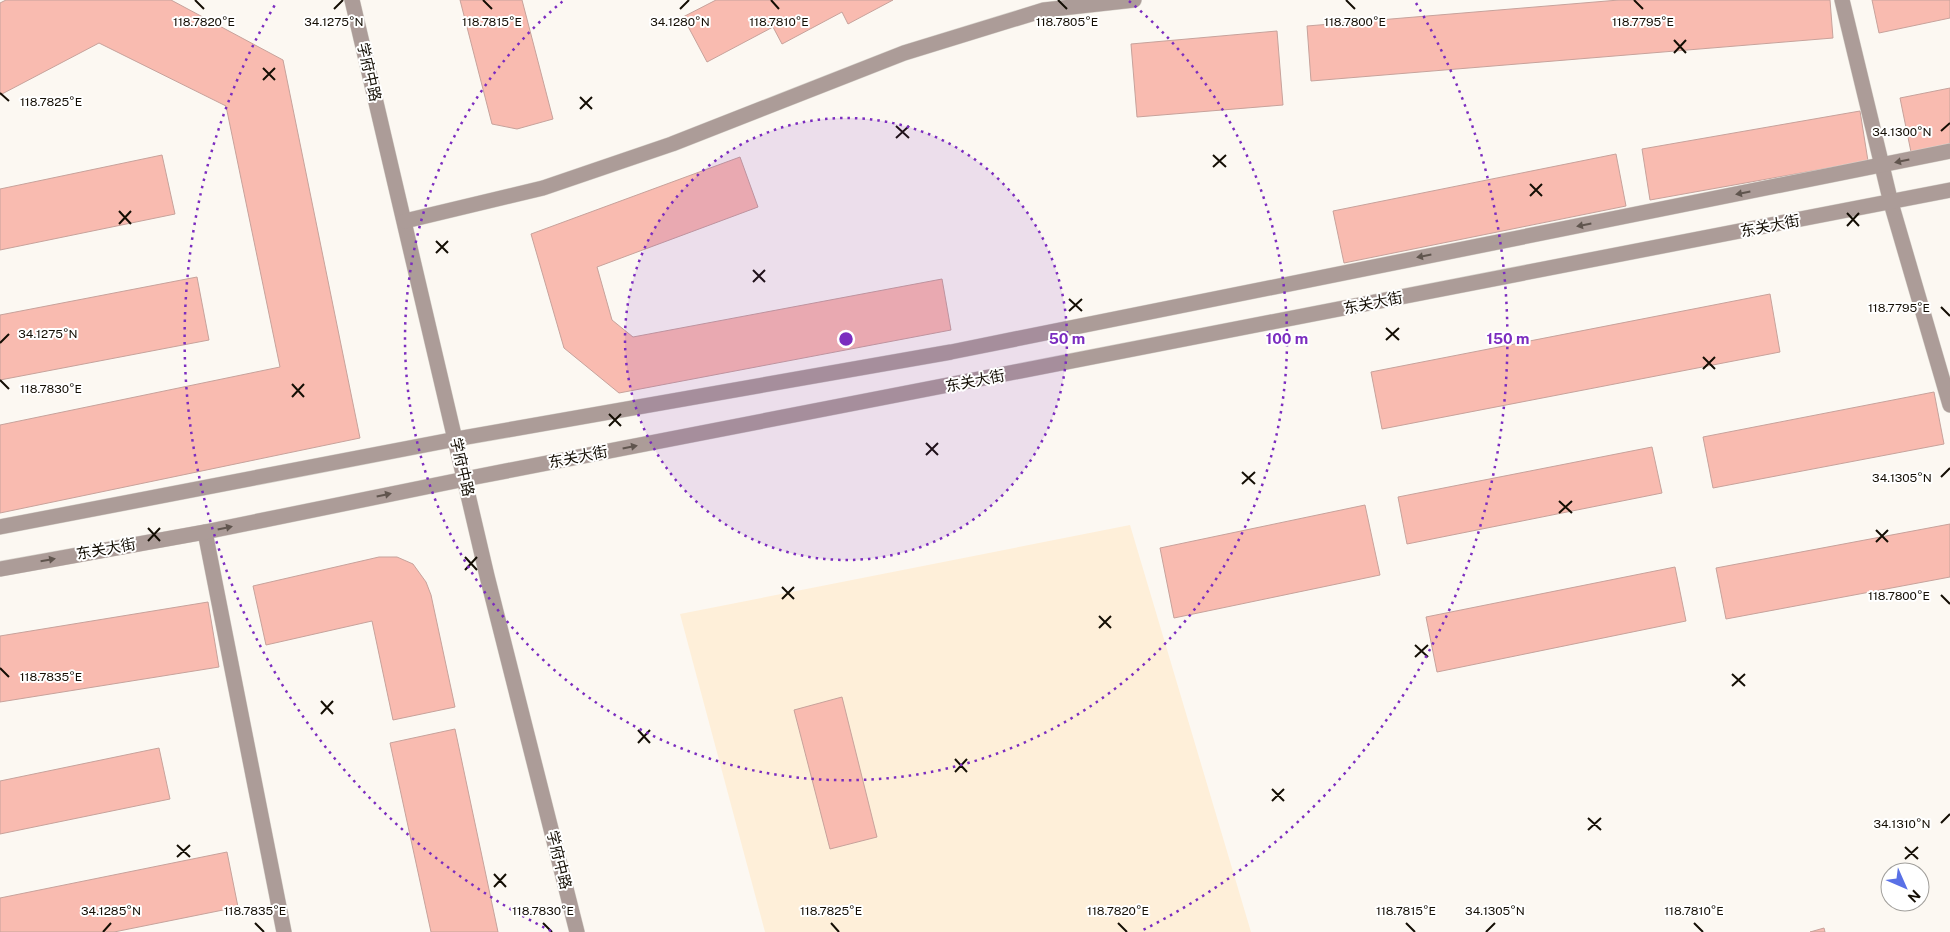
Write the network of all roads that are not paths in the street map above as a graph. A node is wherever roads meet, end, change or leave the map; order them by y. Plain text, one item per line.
1 (352, 0) edge
2 (1134, 0) edge
3 (1842, 0) edge
4 (1950, 151) edge
5 (1881, 166) junction
6 (1950, 190) edge
7 (1890, 203) junction
8 (405, 221) junction
9 (1950, 405) edge
10 (456, 439) junction
11 (465, 478) junction
12 (0, 527) edge
13 (204, 532) junction
14 (0, 568) edge
15 (284, 932) edge
16 (577, 932) edge

1 - 8 street, 学府中路
2 - 8 street
3 - 5 street
4 -> 5 street
5 - 7 street
5 -> 10 street
6 - 7 street, 东关大街
7 - 9 street
11 -> 7 street, 东关大街
8 - 10 street, 学府中路
10 - 11 street, 学府中路
10 - 12 street
13 -> 11 street, 东关大街
11 - 16 street, 学府中路
14 -> 13 street, 东关大街
13 - 15 street

